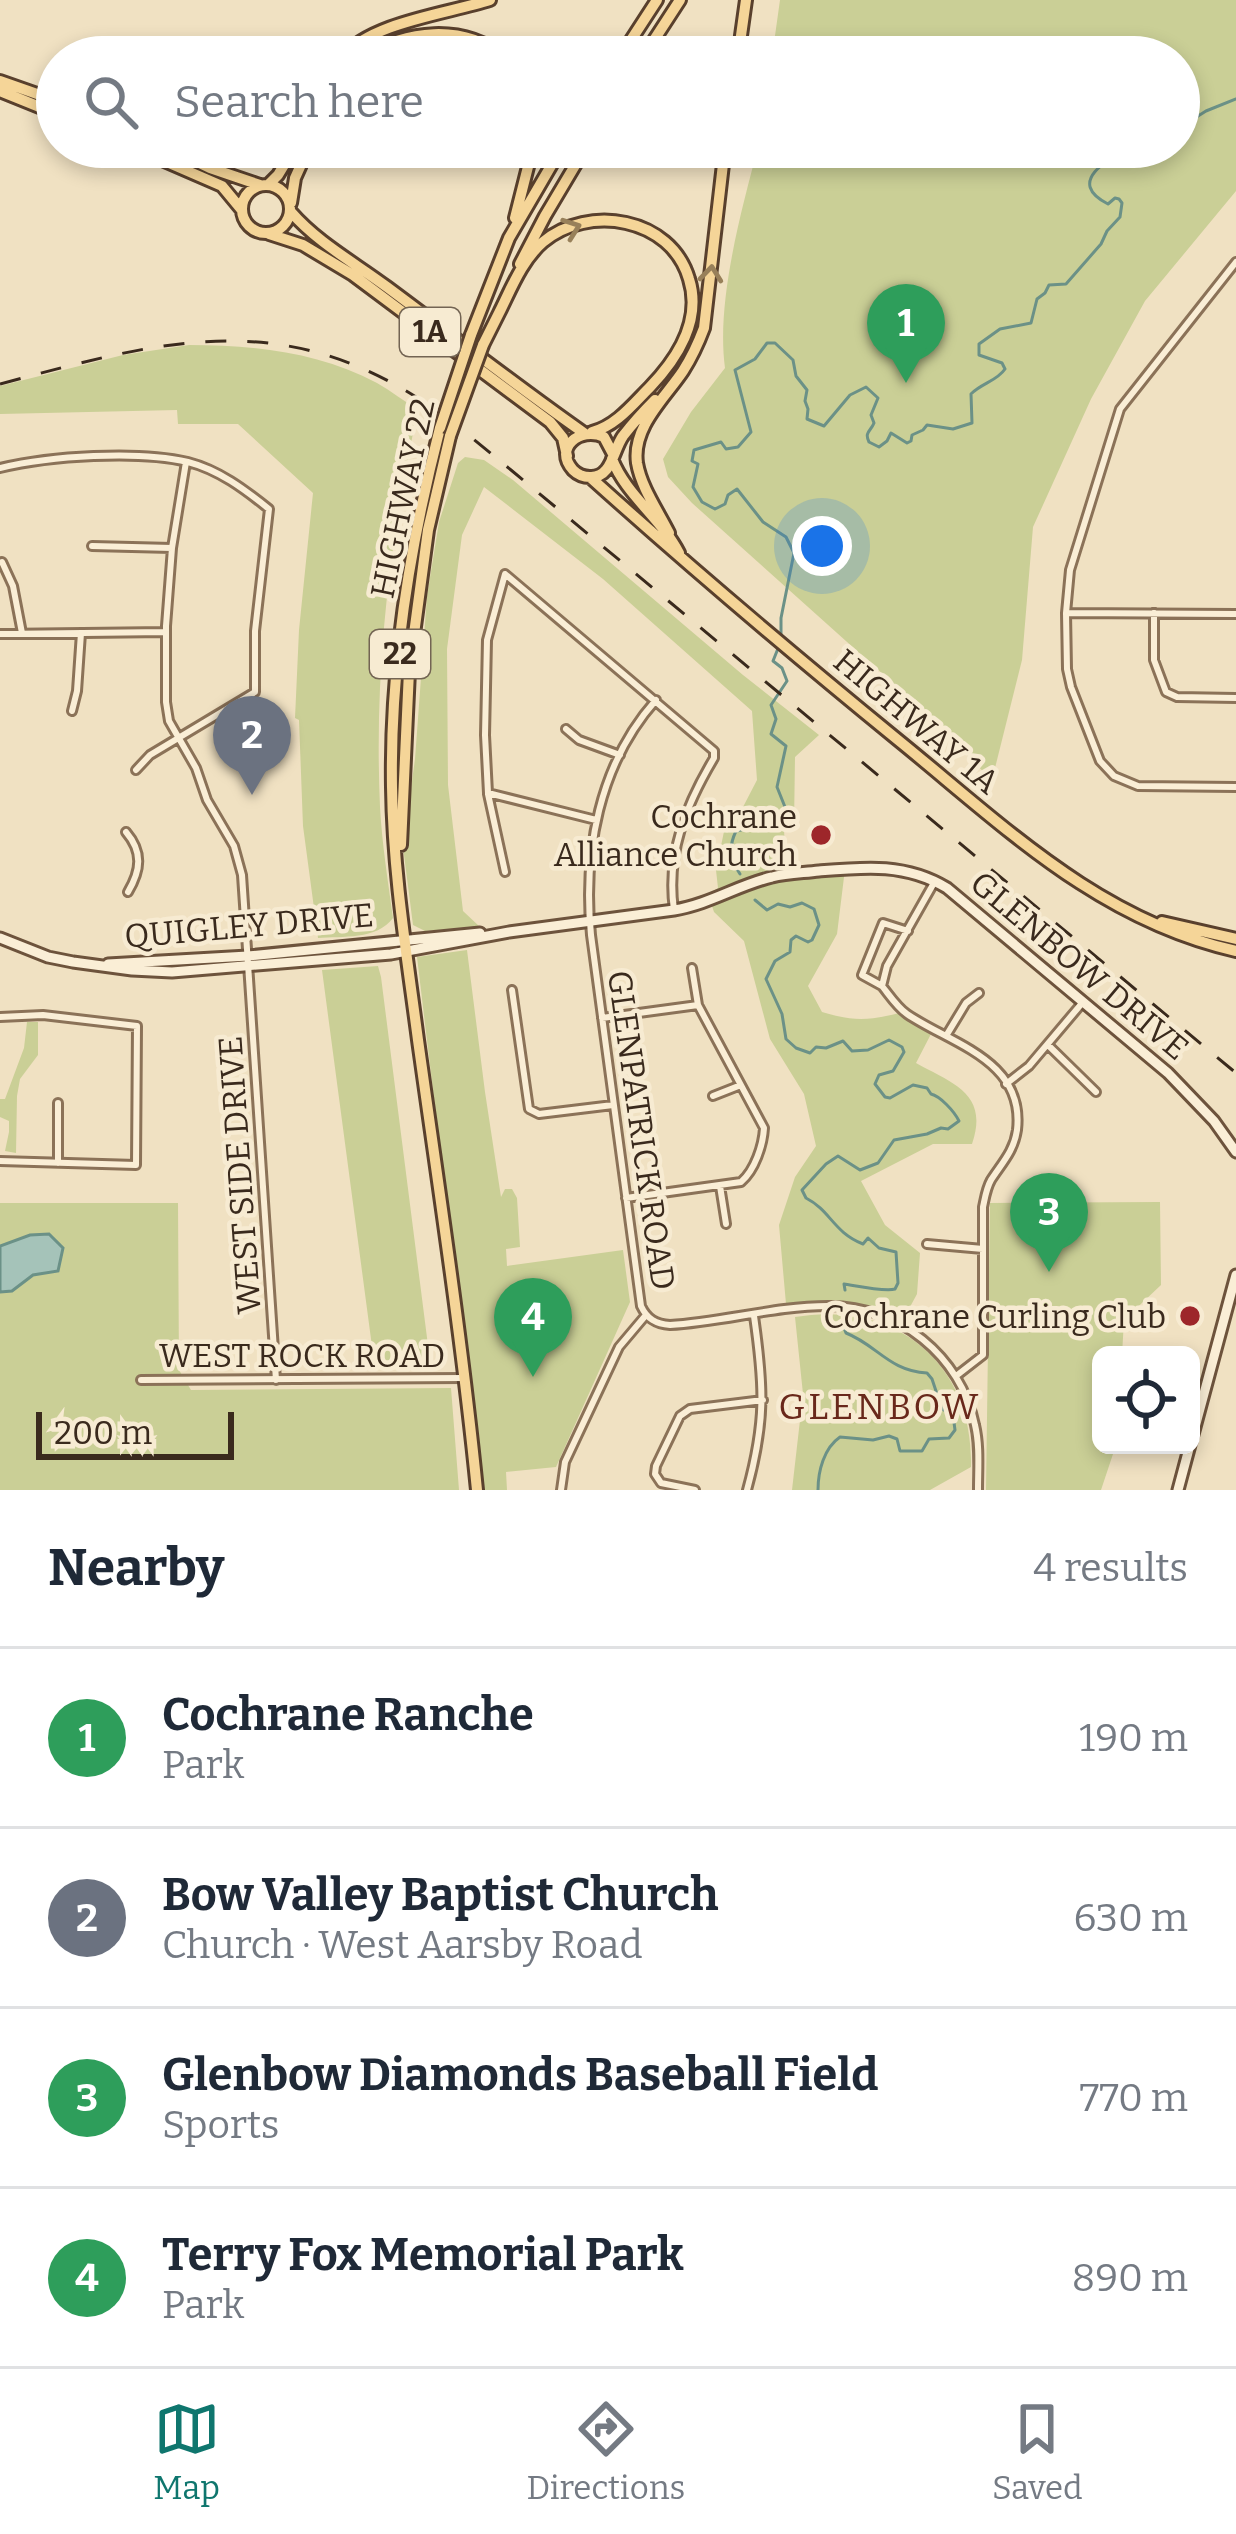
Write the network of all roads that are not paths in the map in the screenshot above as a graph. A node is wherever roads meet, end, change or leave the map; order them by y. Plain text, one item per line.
1 (490, 0) edge
2 (657, 0) edge
3 (680, 0) edge
4 (746, 0) edge
5 (369, 36) edge
6 (413, 36) edge
7 (461, 36) edge
8 (634, 36) edge
9 (657, 36) edge
10 (741, 36) edge
11 (0, 81) edge
12 (0, 91) edge
13 (36, 94) edge
14 (36, 106) edge
15 (180, 168) edge
16 (210, 168) edge
17 (282, 168) edge
18 (300, 168) edge
19 (527, 168) edge
20 (550, 168) edge
21 (574, 168) edge
22 (723, 168) edge
23 (264, 185) junction
24 (291, 209) junction
25 (242, 210) junction
26 (269, 234) junction
27 (509, 238) junction
28 (1236, 262) edge
29 (499, 313) junction
30 (681, 375) junction
31 (445, 432) junction
32 (588, 432) junction
33 (567, 456) junction
34 (612, 456) junction
35 (186, 462) junction
36 (0, 469) edge
37 (591, 478) junction
38 (669, 532) junction
39 (92, 547) dead end
40 (172, 548) junction
41 (683, 561) junction
42 (2, 562) edge
43 (1066, 613) junction
44 (1154, 614) junction
45 (1236, 614) edge
46 (166, 632) junction
47 (22, 633) junction
48 (81, 633) junction
49 (0, 634) edge
50 (1236, 698) edge
51 (656, 700) junction
52 (72, 711) dead end
53 (566, 729) dead end
54 (179, 737) junction
55 (620, 755) junction
56 (136, 770) dead end
57 (1236, 787) edge
58 (488, 794) junction
59 (596, 820) junction
60 (126, 832) dead end
61 (505, 872) dead end
62 (935, 880) junction
63 (128, 892) dead end
64 (674, 910) junction
65 (1125, 910) junction
66 (590, 921) junction
67 (908, 931) junction
68 (0, 938) edge
69 (1236, 939) edge
70 (405, 945) junction
71 (1236, 951) edge
72 (249, 962) junction
73 (692, 968) dead end
74 (882, 986) junction
75 (512, 990) dead end
76 (979, 993) dead end
77 (1083, 1002) junction
78 (698, 1005) junction
79 (0, 1017) edge
80 (602, 1018) junction
81 (946, 1036) junction
82 (1048, 1045) junction
83 (1006, 1084) junction
84 (741, 1085) junction
85 (1096, 1092) dead end
86 (713, 1096) dead end
87 (58, 1103) dead end
88 (613, 1105) junction
89 (1236, 1151) edge
90 (0, 1161) edge
91 (58, 1163) junction
92 (720, 1186) junction
93 (626, 1198) junction
94 (725, 1224) dead end
95 (926, 1244) dead end
96 (983, 1250) junction
97 (1236, 1275) edge
98 (646, 1315) junction
99 (753, 1315) junction
100 (956, 1376) junction
101 (464, 1378) junction
102 (141, 1380) dead end
103 (275, 1380) junction
104 (763, 1400) junction
105 (1200, 1410) edge
106 (1188, 1454) edge
107 (477, 1490) edge
108 (561, 1490) edge
109 (695, 1490) edge
110 (747, 1490) edge
111 (978, 1490) edge
112 (1178, 1490) edge

1 - 5 main road
2 - 8 main road
3 - 9 main road
4 - 10 main road
6 - 7 main road
11 - 13 main road
12 - 14 main road
15 - 25 main road
16 - 23 main road
17 - 23 main road
18 - 24 main road
19 - 27 main road
20 - 27 main road, HIGHWAY 22 / 22
21 - 29 main road, HIGHWAY 22 / 22
30 -> 22 main road
23 - 24 main road
23 - 25 main road
24 - 26 main road
24 - 32 main road, 1A
25 - 26 main road
26 - 33 main road, 1A
27 - 31 main road, HIGHWAY 22 / 22, bridge
28 - 43 street
29 - 31 main road, HIGHWAY 22 / 22, bridge
29 -> 32 main road
30 - 34 main road
30 - 38 main road
31 - 70 main road, HIGHWAY 22 / 22
32 - 33 main road
32 - 34 main road
33 - 37 main road
34 - 37 main road
34 - 38 main road, HIGHWAY 1A
35 - 36 street
35 - 40 street, WEST SIDE DRIVE
35 - 54 street
37 - 41 main road, HIGHWAY 1A
38 - 41 main road, HIGHWAY 1A
39 - 40 street
40 - 46 street, WEST SIDE DRIVE
41 - 65 main road, HIGHWAY 1A
42 - 47 street
43 - 44 street
43 - 57 street
44 - 45 street
44 - 50 street
46 - 48 street
46 - 54 street, WEST SIDE DRIVE
47 - 48 street
47 - 49 street
48 - 52 street
51 - 55 street, GLENPATRICK ROAD
51 - 58 street
51 - 64 street
53 - 55 street
54 - 56 street
54 - 72 street, WEST SIDE DRIVE
55 - 59 street, GLENPATRICK ROAD
58 - 59 street
58 - 61 street
59 - 66 street, GLENPATRICK ROAD
60 - 63 street
62 - 64 street, GLENBOW DRIVE
62 - 67 street
62 - 77 street, GLENBOW DRIVE
64 - 66 street, GLENBOW DRIVE
65 - 69 main road, HIGHWAY 1A
65 - 71 main road, HIGHWAY 1A
66 - 70 street, GLENBOW DRIVE
66 - 80 street, GLENPATRICK ROAD
67 - 74 street
67 - 74 street
68 - 72 street, QUIGLEY DRIVE
70 - 72 street, QUIGLEY DRIVE
70 - 101 main road, HIGHWAY 22 / 22
72 - 103 street, WEST SIDE DRIVE
73 - 78 street
74 - 81 street
75 - 88 street
76 - 81 street
77 - 82 street
77 - 89 street, GLENBOW DRIVE
78 - 80 street
78 - 84 street
79 - 91 street
80 - 88 street, GLENPATRICK ROAD
81 - 83 street
82 - 83 street
82 - 85 street
83 - 96 street
84 - 86 street
84 - 92 street
87 - 91 street
88 - 93 street, GLENPATRICK ROAD
90 - 91 street
92 - 93 street
92 - 94 street
93 - 98 street, GLENPATRICK ROAD
95 - 96 street
96 - 100 street
97 - 105 street
98 - 99 street, GLENPATRICK ROAD
98 - 108 street
99 - 100 street, GLENPATRICK ROAD
99 - 104 street
100 - 111 street
101 - 103 street, WEST ROCK ROAD
101 - 107 main road, HIGHWAY 22 / 22
102 - 103 street, WEST ROCK ROAD
104 - 109 street
104 - 110 street
106 - 112 street

